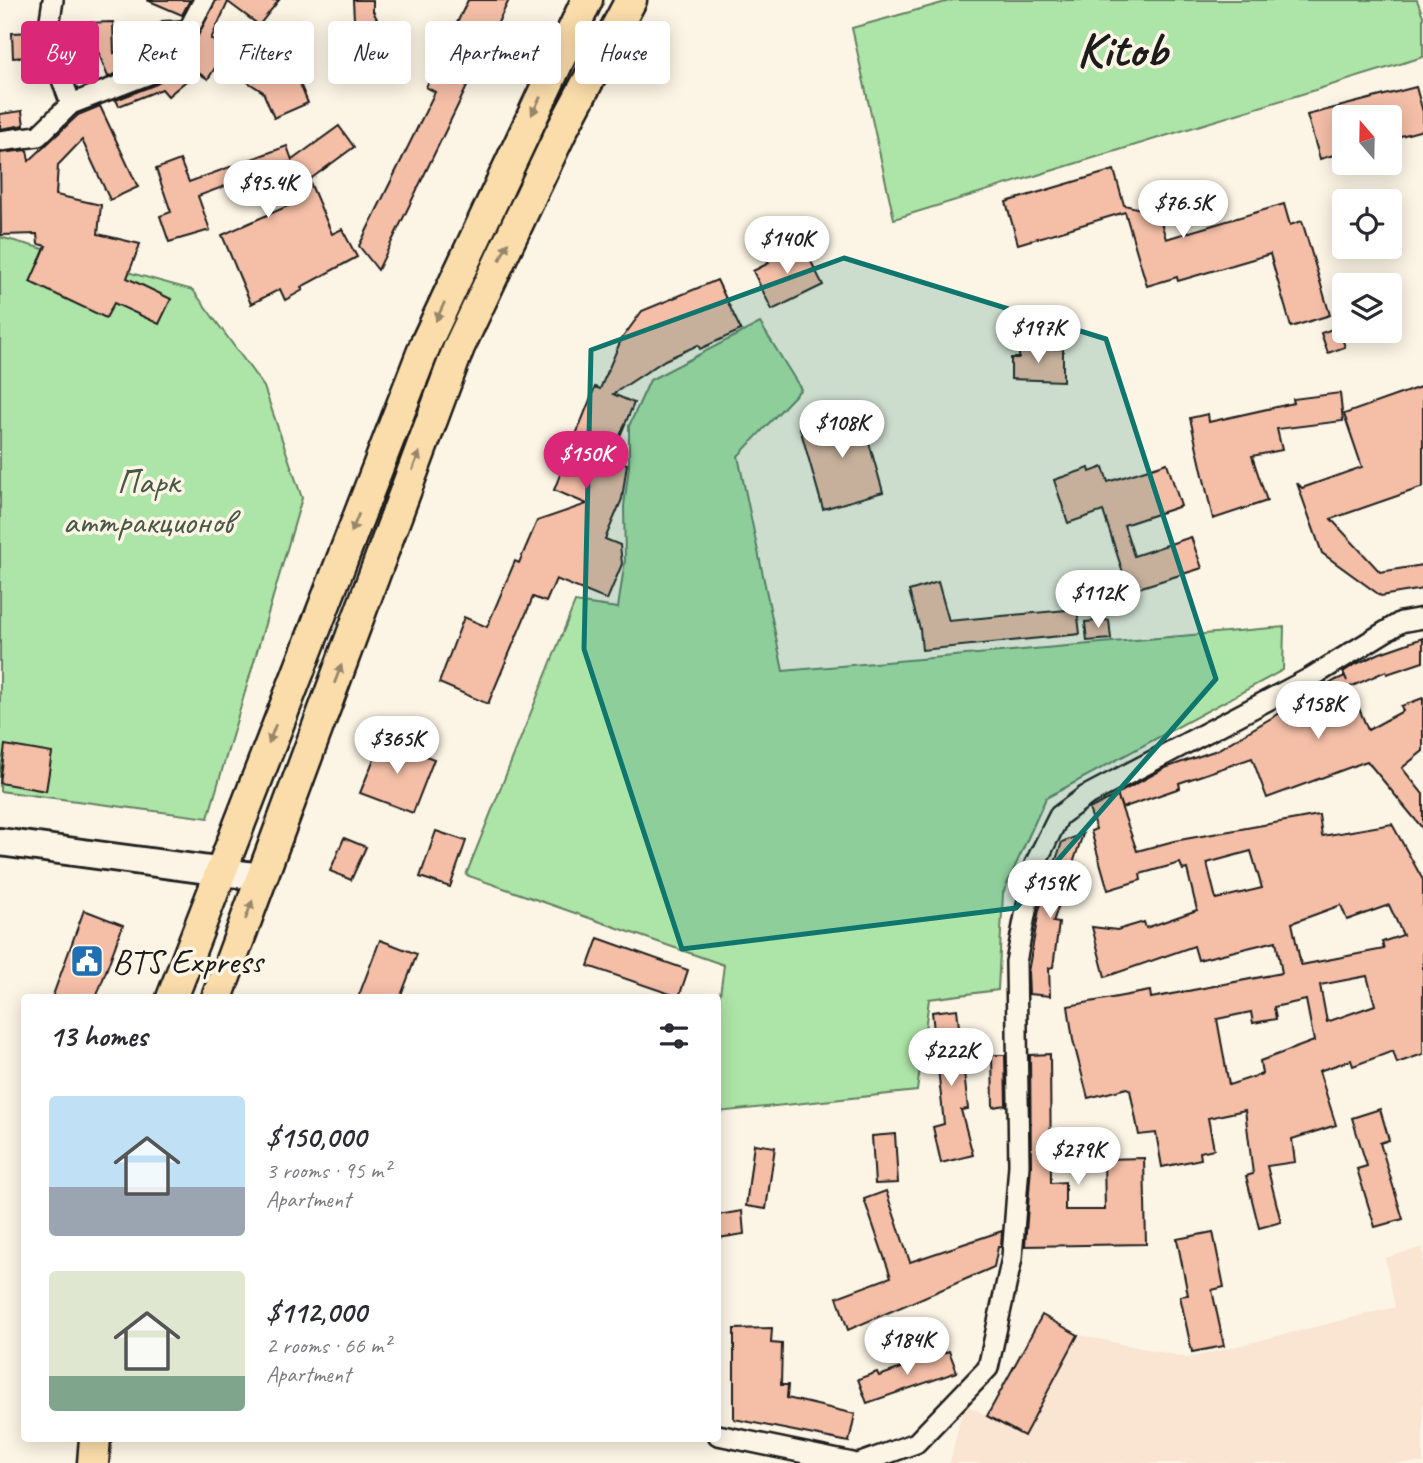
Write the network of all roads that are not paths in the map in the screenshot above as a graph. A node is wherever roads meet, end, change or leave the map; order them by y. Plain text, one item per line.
1 (53, 0) edge
2 (204, 0) edge
3 (587, 0) edge
4 (631, 0) edge
5 (71, 104) junction
6 (0, 141) edge
7 (1423, 618) edge
8 (0, 842) edge
9 (218, 872) junction
10 (261, 877) junction
11 (173, 994) edge
12 (218, 994) edge
13 (721, 1436) edge
14 (96, 1442) edge
15 (93, 1463) edge
16 (853, 1463) edge
17 (861, 1463) edge

1 - 5 street
2 - 5 street
3 -> 9 main road
10 -> 4 main road
5 - 6 street
7 - 17 street
8 - 9 street
9 - 10 street
9 - 11 main road
12 -> 10 main road
13 - 16 street
14 - 15 main road

